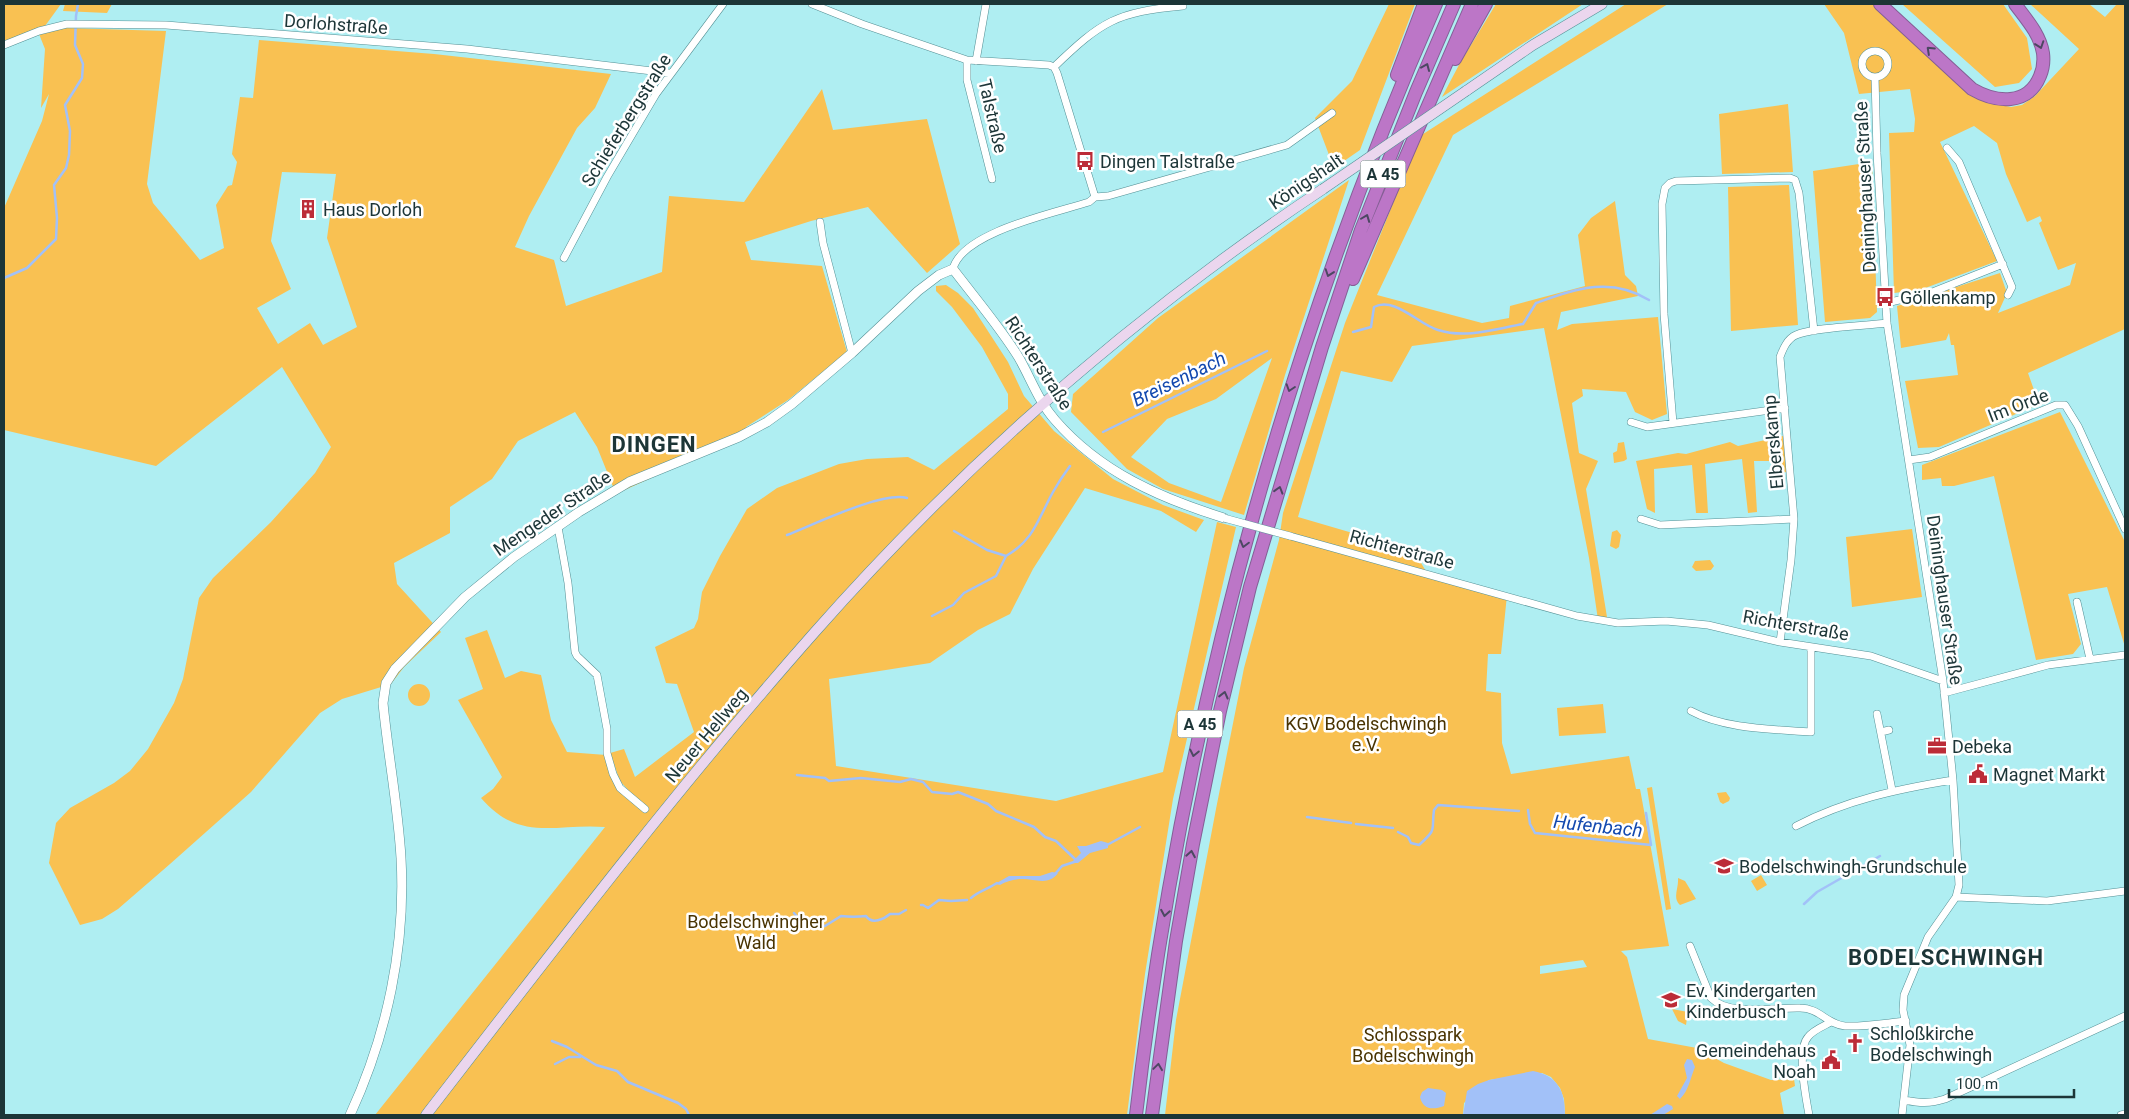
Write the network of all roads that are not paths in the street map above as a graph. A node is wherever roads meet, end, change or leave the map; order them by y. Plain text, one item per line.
1 (724, 4) edge
2 (812, 4) edge
3 (986, 4) edge
4 (1424, 4) edge
5 (1436, 4) edge
6 (1454, 4) edge
7 (1472, 4) edge
8 (1486, 4) edge
9 (1602, 4) edge
10 (1880, 4) edge
11 (2015, 4) edge
12 (1183, 6) dead end
13 (4, 45) edge
14 (967, 60) junction
15 (976, 61) junction
16 (1054, 67) junction
17 (669, 74) junction
18 (1875, 77) dead end
19 (1434, 90) junction
20 (1332, 114) dead end
21 (1376, 145) junction
22 (1947, 148) dead end
23 (992, 179) dead end
24 (1094, 197) junction
25 (820, 222) dead end
26 (564, 258) dead end
27 (2003, 264) junction
28 (953, 269) junction
29 (2008, 295) dead end
30 (1886, 303) junction
31 (1887, 323) junction
32 (1814, 331) junction
33 (1322, 347) junction
34 (852, 352) junction
35 (1042, 404) junction
36 (1785, 408) junction
37 (1630, 422) dead end
38 (1672, 423) junction
39 (1909, 460) junction
40 (1224, 518) joint
41 (1794, 518) junction
42 (1641, 519) dead end
43 (558, 527) junction
44 (2125, 529) edge
45 (2077, 602) dead end
46 (1780, 642) junction
47 (1811, 648) junction
48 (2125, 655) edge
49 (2090, 659) junction
50 (1943, 681) junction
51 (1944, 693) junction
52 (1690, 711) dead end
53 (1878, 714) dead end
54 (1890, 730) dead end
55 (1881, 732) junction
56 (1953, 780) junction
57 (1892, 790) junction
58 (645, 809) dead end
59 (1796, 826) dead end
60 (2125, 891) edge
61 (1956, 897) junction
62 (1690, 946) dead end
63 (2125, 1016) edge
64 (1906, 1021) junction
65 (1831, 1022) junction
66 (1904, 1100) junction
67 (2125, 1114) edge
68 (350, 1115) edge
69 (426, 1115) edge
70 (1136, 1115) edge
71 (1152, 1115) edge
72 (1809, 1115) edge
73 (1902, 1115) edge
74 (2121, 1115) edge

1 - 17 street, Schieferbergstraße
2 - 14 street, Talstraße
3 - 15 street
4 - 21 highway
5 - 21 highway, A 45
33 -> 6 highway, A 45
7 - 19 highway
8 - 19 highway
9 - 35 main road, Königshalt, bridge
11 -> 10 highway
12 - 16 street
13 - 17 street, Dorlohstraße
14 - 15 street, Talstraße
14 - 23 street, Talstraße
15 - 16 street, Talstraße
16 - 24 street
17 - 26 street, Schieferbergstraße
18 - 30 street, Deininghauser Straße
19 - 33 highway
20 - 24 street, Mengeder Straße
21 -> 70 highway, A 45
22 - 27 street
24 - 28 street, Mengeder Straße
25 - 34 street
27 - 29 street
27 - 30 street
28 - 34 street, Mengeder Straße
28 - 35 street, Richterstraße
30 - 31 street, Deininghauser Straße
31 - 32 street, Elberskamp
31 - 39 street, Deininghauser Straße
32 - 36 street, Elberskamp
32 - 38 street
71 -> 33 highway, A 45
34 - 43 street, Mengeder Straße
35 - 40 street, Richterstraße
35 - 69 main road, Neuer Hellweg
36 - 38 street
36 - 41 street, Elberskamp
37 - 38 street
39 - 44 street, Im Orde
39 - 50 street, Deininghauser Straße
40 - 46 street, Richterstraße, bridge
41 - 42 street
41 - 46 street, Elberskamp
43 - 58 street
43 - 68 street, Mengeder Straße
45 - 49 street
46 - 47 street, Richterstraße
47 - 50 street, Richterstraße
47 - 52 street
48 - 49 street
49 - 51 street
50 - 51 street, Deininghauser Straße
51 - 56 street, Deininghauser Straße
53 - 55 street
54 - 55 street
55 - 57 street
56 - 57 street
56 - 61 street, Deininghauser Straße
57 - 59 street
60 - 61 street
61 - 64 street, Deininghauser Straße
62 - 65 street
63 - 66 street
64 - 65 street
64 - 66 street, Deininghauser Straße
65 - 72 street
66 - 73 street, Deininghauser Straße
67 - 74 street

